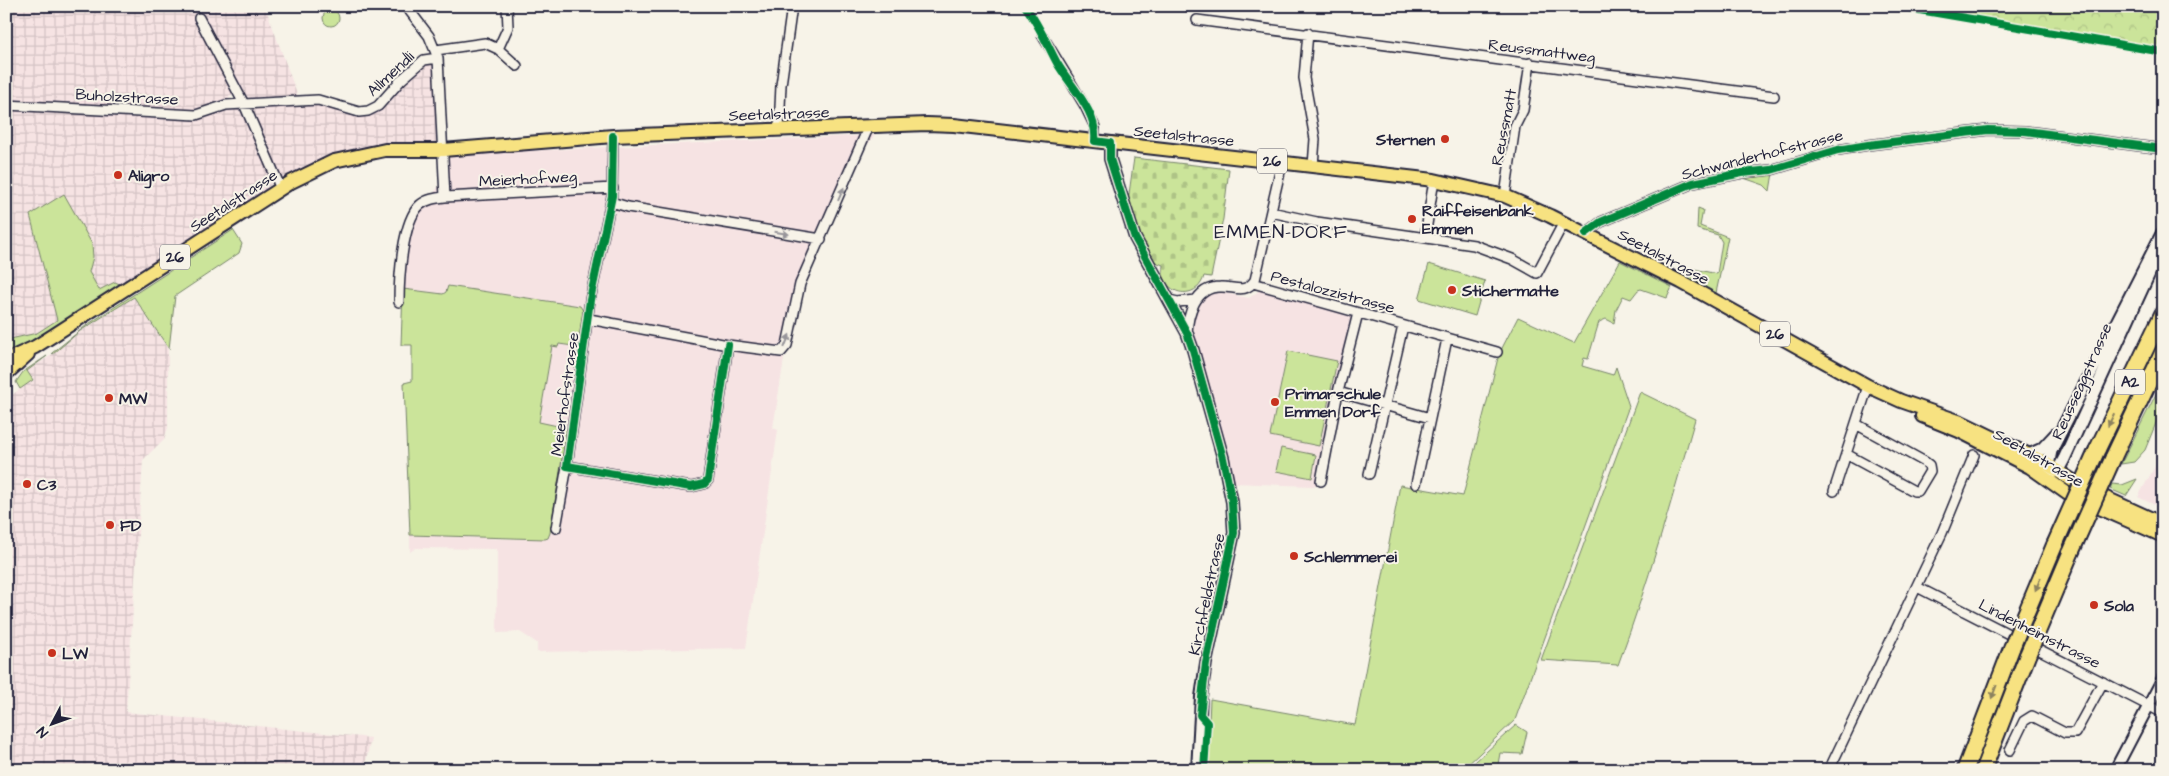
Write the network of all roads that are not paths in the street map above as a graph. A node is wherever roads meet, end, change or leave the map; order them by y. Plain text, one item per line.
1 (406, 6) edge
2 (507, 6) edge
3 (792, 6) edge
4 (199, 18) dead end
5 (1197, 20) dead end
6 (1308, 33) junction
7 (1042, 35) dead end
8 (498, 49) junction
9 (437, 54) junction
10 (1530, 63) junction
11 (518, 66) dead end
12 (1774, 96) dead end
13 (244, 104) junction
14 (6, 105) edge
15 (869, 126) junction
16 (779, 129) junction
17 (613, 136) junction
18 (1096, 141) junction
19 (1110, 143) junction
20 (2163, 149) edge
21 (443, 150) junction
22 (1282, 162) junction
23 (1313, 166) junction
24 (1434, 180) junction
25 (613, 188) junction
26 (281, 189) junction
27 (1506, 196) junction
28 (445, 197) junction
29 (611, 202) junction
30 (1271, 212) junction
31 (1564, 222) junction
32 (2163, 232) edge
33 (1586, 233) junction
34 (1425, 237) junction
35 (821, 239) junction
36 (2163, 243) edge
37 (1253, 284) junction
38 (1169, 300) junction
39 (1196, 300) junction
40 (399, 302) dead end
41 (1358, 313) junction
42 (2163, 314) edge
43 (589, 319) junction
44 (1403, 326) junction
45 (1187, 333) junction
46 (1447, 339) junction
47 (728, 345) junction
48 (35, 347) junction
49 (1497, 352) dead end
50 (2163, 352) edge
51 (6, 360) edge
52 (6, 374) edge
53 (1868, 386) junction
54 (1338, 392) junction
55 (1901, 402) junction
56 (1384, 406) junction
57 (1430, 418) junction
58 (1856, 424) junction
59 (2064, 425) junction
60 (1846, 454) junction
61 (1974, 455) dead end
62 (2029, 455) junction
63 (567, 466) junction
64 (2050, 470) junction
65 (1369, 474) dead end
66 (1321, 481) dead end
67 (1416, 484) dead end
68 (1834, 491) dead end
69 (2163, 524) edge
70 (556, 528) dead end
71 (2163, 536) edge
72 (1917, 587) junction
73 (2163, 678) edge
74 (2103, 682) junction
75 (2149, 705) junction
76 (2163, 713) edge
77 (2010, 750) dead end
78 (1197, 770) edge
79 (1829, 770) edge
80 (1965, 770) edge
81 (1983, 770) edge
82 (2115, 770) edge

1 - 9 street
2 - 8 street
3 - 16 street
4 - 13 street
5 - 6 street, Reussmattweg
6 - 10 street, Reussmattweg
6 - 23 street
7 - 18 street
8 - 9 street
8 - 11 street
9 - 13 street, Allmendli
9 - 21 street
10 - 12 street, Reussmattweg
10 - 27 street, Reussmatt
13 - 14 street, Buholzstrasse
13 - 26 street
15 - 16 main road, Seetalstrasse / 26
15 - 18 main road, Seetalstrasse / 26
35 -> 15 street, Meierhofstrasse
16 - 17 main road, Seetalstrasse / 26
17 - 21 main road, Seetalstrasse / 26
17 - 25 street, Meierhofstrasse
18 - 19 main road, Seetalstrasse / 26
19 - 22 main road, Seetalstrasse / 26
19 - 38 street, Kirchfeldstrasse
20 - 33 street, Schwanderhofstrasse
21 - 26 main road, Seetalstrasse / 26
21 - 28 street
22 - 23 main road, Seetalstrasse / 26
22 - 30 street, Pestalozzistrasse
23 - 24 main road, Seetalstrasse / 26
24 - 27 main road, Seetalstrasse / 26
24 - 34 street
25 - 28 street, Meierhofweg
25 - 29 street, Meierhofstrasse
26 - 48 main road, Seetalstrasse / 26
27 - 31 main road, Seetalstrasse / 26
28 - 40 street
29 -> 35 street
29 - 43 street, Meierhofstrasse
30 - 34 street
30 - 37 street, Pestalozzistrasse
31 - 33 main road, Seetalstrasse / 26
31 - 34 street
32 - 59 main road, Reusseggstrasse
33 - 53 main road, Seetalstrasse / 26
47 -> 35 street, Meierhofstrasse
36 - 64 main road, Reusseggstrasse
37 - 39 street
37 - 41 street, Pestalozzistrasse
38 - 39 street
38 - 45 street, Kirchfeldstrasse
39 - 45 street, Kirchfeldstrasse
41 - 44 street, Pestalozzistrasse
41 - 54 street
42 -> 80 highway, A2, bridge
43 - 47 street, Meierhofstrasse
43 - 63 street, Meierhofstrasse
44 - 46 street, Pestalozzistrasse
44 - 56 street
45 - 78 street, Kirchfeldstrasse
46 - 49 street, Pestalozzistrasse
46 - 57 street
47 - 63 street, Meierhofstrasse
48 - 51 main road, Seetalstrasse / 26
48 - 52 main road, Seetalstrasse / 26
50 - 81 highway, A2, bridge
53 - 55 main road, Seetalstrasse / 26
53 - 58 street
54 - 56 street
54 - 66 street
55 - 62 main road, Seetalstrasse / 26
55 - 64 main road, Seetalstrasse / 26
56 - 57 street
56 - 65 street
57 - 67 street
58 - 60 street
58 - 60 street
59 - 62 main road, Reusseggstrasse
59 - 64 main road, Reusseggstrasse
60 - 68 street
61 - 72 street
62 - 64 main road, Seetalstrasse / 26
63 - 70 street, Meierhofstrasse
64 - 69 main road, Seetalstrasse / 26
64 - 71 main road, Seetalstrasse / 26
72 - 74 street, Lindenheimstrasse
72 - 79 street
73 - 75 street
74 - 75 street, Lindenheimstrasse
74 - 77 street
75 - 76 street, Lindenheimstrasse
75 - 82 street

